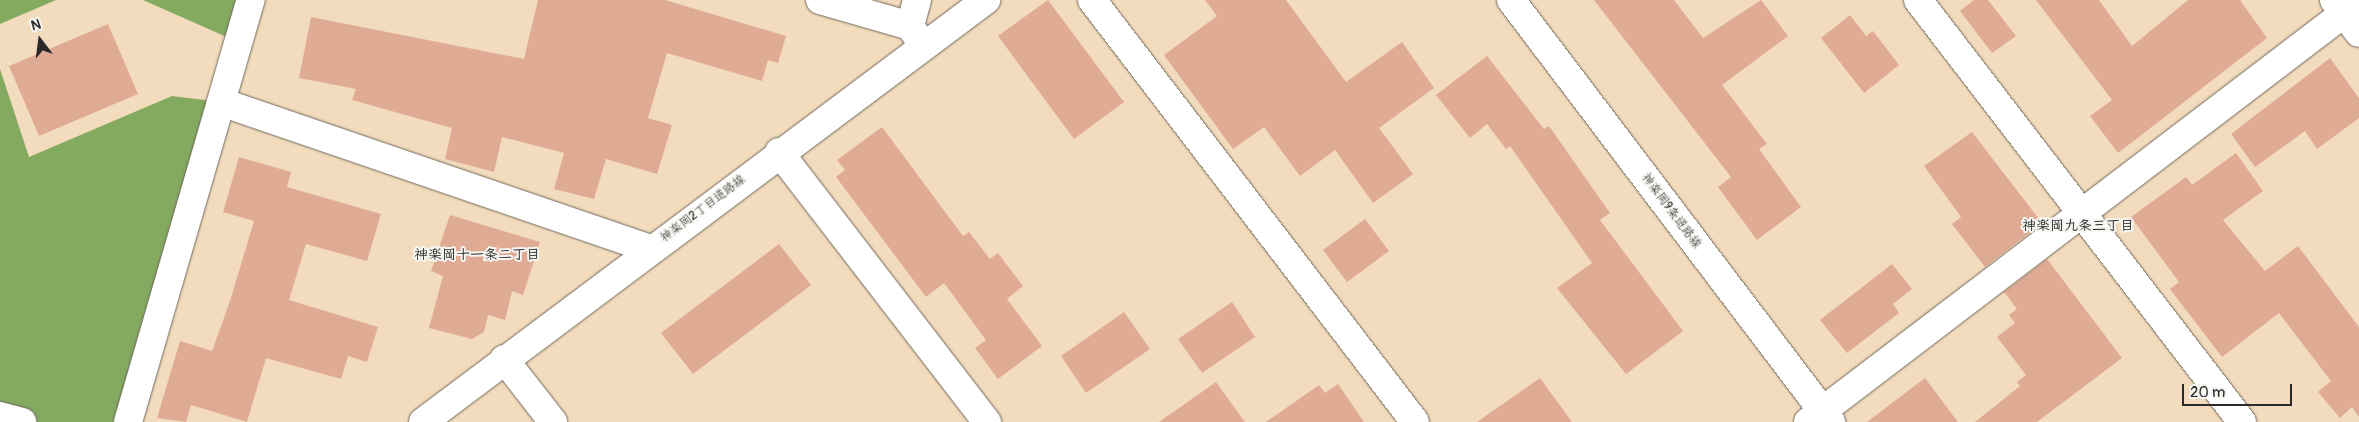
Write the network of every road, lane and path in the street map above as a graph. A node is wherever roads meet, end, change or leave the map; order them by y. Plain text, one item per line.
1 (250, 0) edge
2 (820, 0) edge
3 (918, 0) edge
4 (986, 0) edge
5 (1092, 0) edge
6 (1511, 0) edge
7 (1918, 0) edge
8 (2349, 12) edge
9 (917, 36) junction
10 (221, 102) junction
11 (779, 152) junction
12 (2082, 216) junction
13 (650, 249) junction
14 (504, 359) junction
15 (0, 416) edge
16 (1820, 418) edge
17 (22, 422) edge
18 (128, 422) edge
19 (423, 422) edge
20 (553, 422) edge
21 (987, 422) edge
22 (1415, 422) edge
23 (2242, 422) edge

1 - 10 street
2 - 9 street
3 - 9 street
4 - 9 street, 神楽岡2丁目道路線
5 - 22 street
6 - 16 street, 神楽岡9条道路線
7 - 12 street
8 - 12 street
9 - 11 street, 神楽岡2丁目道路線
10 - 13 street
10 - 18 street
11 - 13 street, 神楽岡2丁目道路線
11 - 21 street
12 - 16 street
12 - 23 street
13 - 14 street, 神楽岡2丁目道路線
14 - 19 street, 神楽岡2丁目道路線
14 - 20 street
15 - 17 street

